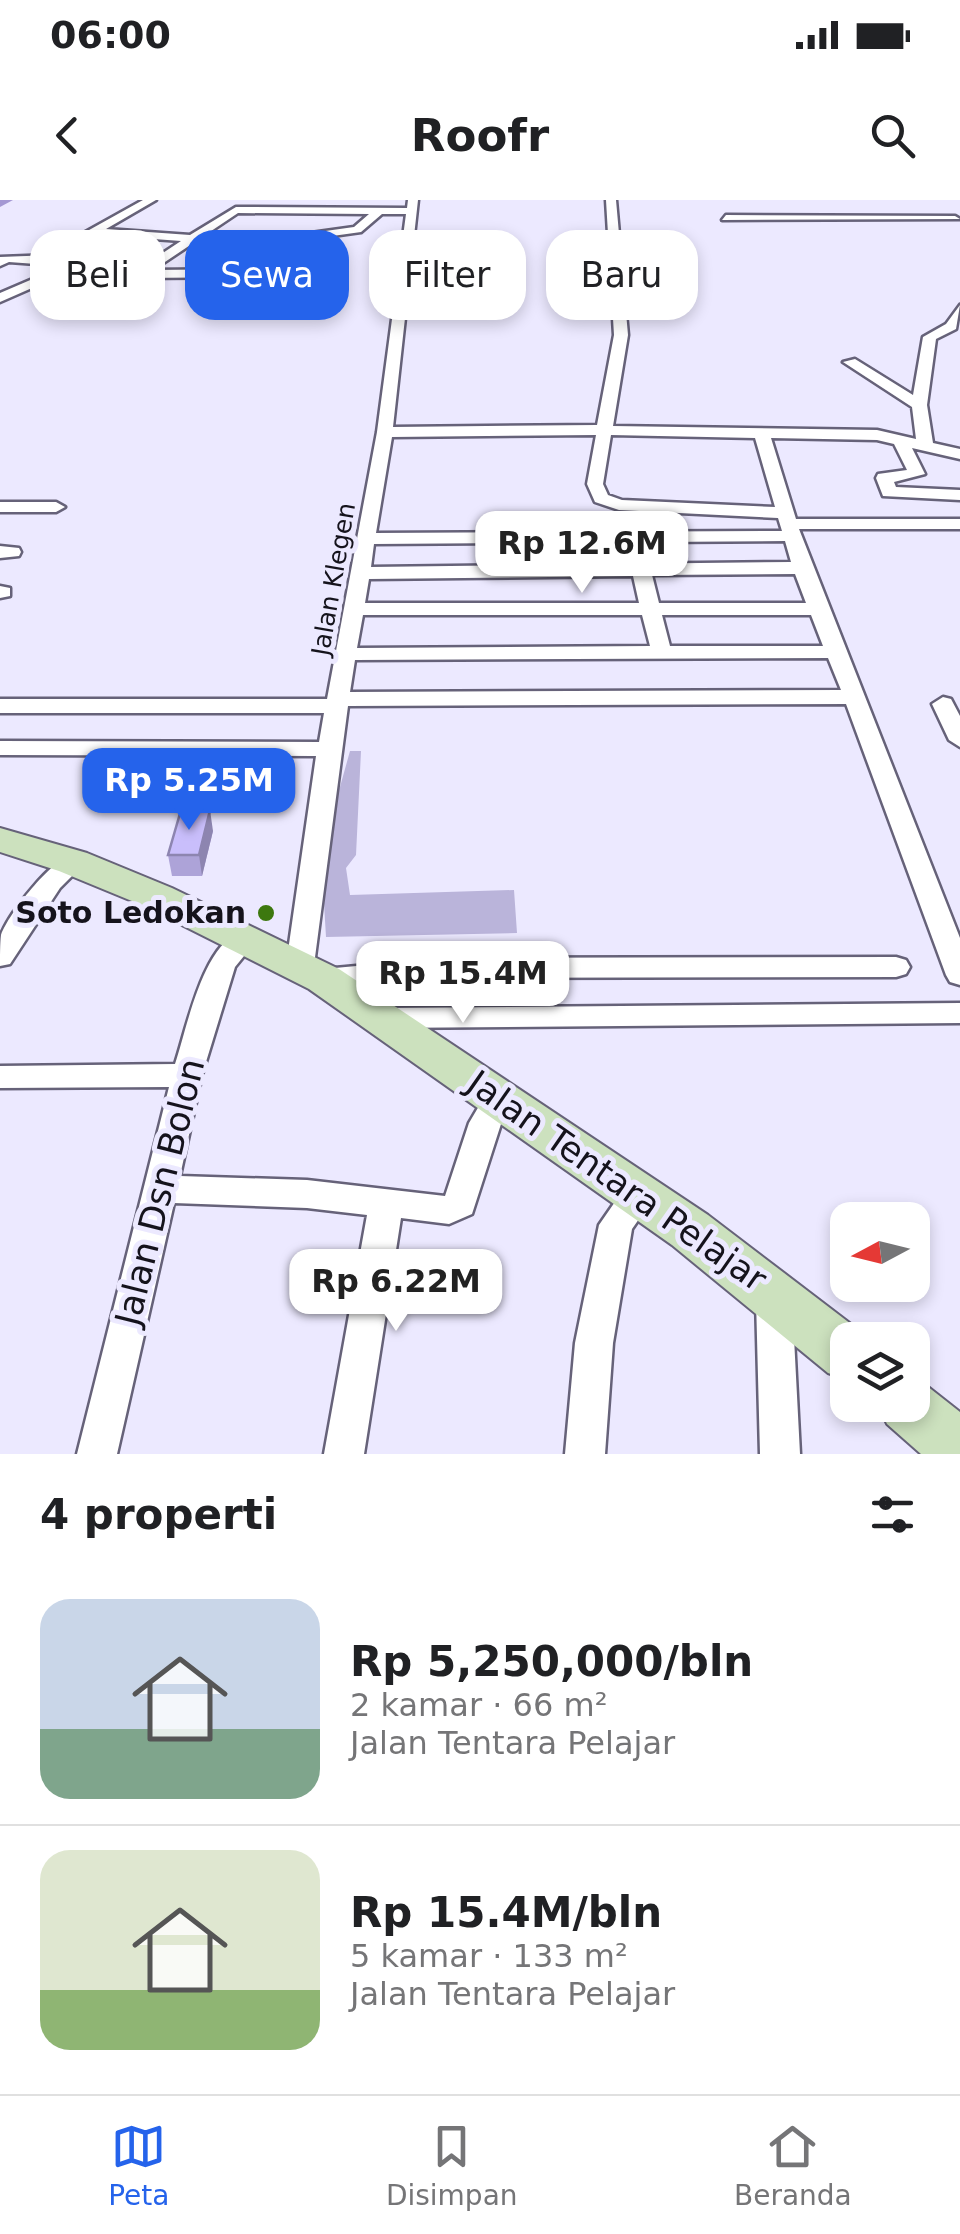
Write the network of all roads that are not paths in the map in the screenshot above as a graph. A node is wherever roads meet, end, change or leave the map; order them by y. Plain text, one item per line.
1 (151, 200) edge
2 (612, 200) edge
3 (234, 205) edge
4 (412, 206) edge
5 (379, 212) junction
6 (722, 213) dead end
7 (958, 223) edge
8 (214, 224) junction
9 (232, 225) dead end
10 (912, 227) dead end
11 (98, 230) edge
12 (206, 230) edge
13 (345, 230) edge
14 (2, 259) edge
15 (30, 260) edge
16 (30, 285) edge
17 (0, 298) edge
18 (960, 309) edge
19 (956, 326) edge
20 (850, 362) dead end
21 (919, 404) junction
22 (605, 431) junction
23 (385, 432) junction
24 (762, 434) junction
25 (899, 438) junction
26 (931, 446) junction
27 (960, 454) edge
28 (960, 483) edge
29 (960, 494) edge
30 (0, 506) edge
31 (56, 506) dead end
32 (788, 524) junction
33 (960, 524) edge
34 (622, 537) junction
35 (366, 538) junction
36 (802, 568) junction
37 (636, 571) junction
38 (360, 573) junction
39 (354, 609) junction
40 (821, 609) junction
41 (653, 610) junction
42 (835, 652) junction
43 (346, 654) junction
44 (653, 654) junction
45 (852, 697) junction
46 (653, 699) junction
47 (337, 702) junction
48 (943, 704) dead end
49 (0, 706) edge
50 (960, 740) edge
51 (0, 748) edge
52 (328, 749) junction
53 (0, 840) edge
54 (73, 862) junction
55 (243, 940) junction
56 (0, 957) edge
57 (896, 967) dead end
58 (312, 972) junction
59 (960, 975) edge
60 (960, 1013) edge
61 (382, 1018) junction
62 (187, 1075) junction
63 (0, 1078) edge
64 (500, 1097) junction
65 (161, 1189) junction
66 (638, 1196) junction
67 (386, 1203) junction
68 (774, 1293) junction
69 (830, 1339) edge
70 (928, 1422) edge
71 (960, 1449) edge
72 (97, 1454) edge
73 (344, 1454) edge
74 (585, 1454) edge
75 (780, 1454) edge

1 - 11 street
2 - 22 street
3 - 5 street
3 - 8 street
4 - 5 street
4 - 23 street, Jalan Klegen
5 - 13 street
6 - 7 street
7 - 10 street
8 - 9 street
8 - 12 street
14 - 15 street
16 - 17 street
18 - 19 street
19 - 21 street
20 - 21 street
21 - 26 street
22 - 23 street
22 - 24 street
22 - 32 street
23 - 35 street, Jalan Klegen
24 - 25 street
24 - 32 street
25 - 26 street
25 - 29 street
26 - 27 street
26 - 28 street
30 - 31 street
32 - 33 street
32 - 34 street
32 - 36 street
34 - 35 street
34 - 37 street
35 - 38 street, Jalan Klegen
36 - 37 street
36 - 40 street
37 - 38 street
37 - 41 street
38 - 39 street, Jalan Klegen
39 - 41 street
39 - 43 street, Jalan Klegen
40 - 41 street
40 - 42 street
41 - 44 street
42 - 44 street
42 - 45 street
43 - 44 street
43 - 47 street, Jalan Klegen
44 - 46 street
45 - 46 street
45 - 59 street
46 - 47 street
47 - 49 street
47 - 52 street, Jalan Klegen
48 - 50 street
51 - 52 street
52 - 58 street, Jalan Klegen
53 - 54 main road, Jalan Tentara Pelajar
54 - 55 main road, Jalan Tentara Pelajar
54 - 56 street
55 - 58 main road, Jalan Tentara Pelajar
55 - 62 street, Jalan Dsn Bolon
57 - 58 street
58 - 61 main road, Jalan Tentara Pelajar
60 - 61 street
61 - 64 main road, Jalan Tentara Pelajar
62 - 63 street
62 - 65 street, Jalan Dsn Bolon
64 - 66 main road, Jalan Tentara Pelajar
64 - 67 street
65 - 67 street
65 - 72 street, Jalan Dsn Bolon
66 - 68 main road, Jalan Tentara Pelajar
66 - 74 street
67 - 73 street
68 - 69 main road, Jalan Tentara Pelajar
68 - 75 street
70 - 71 main road

